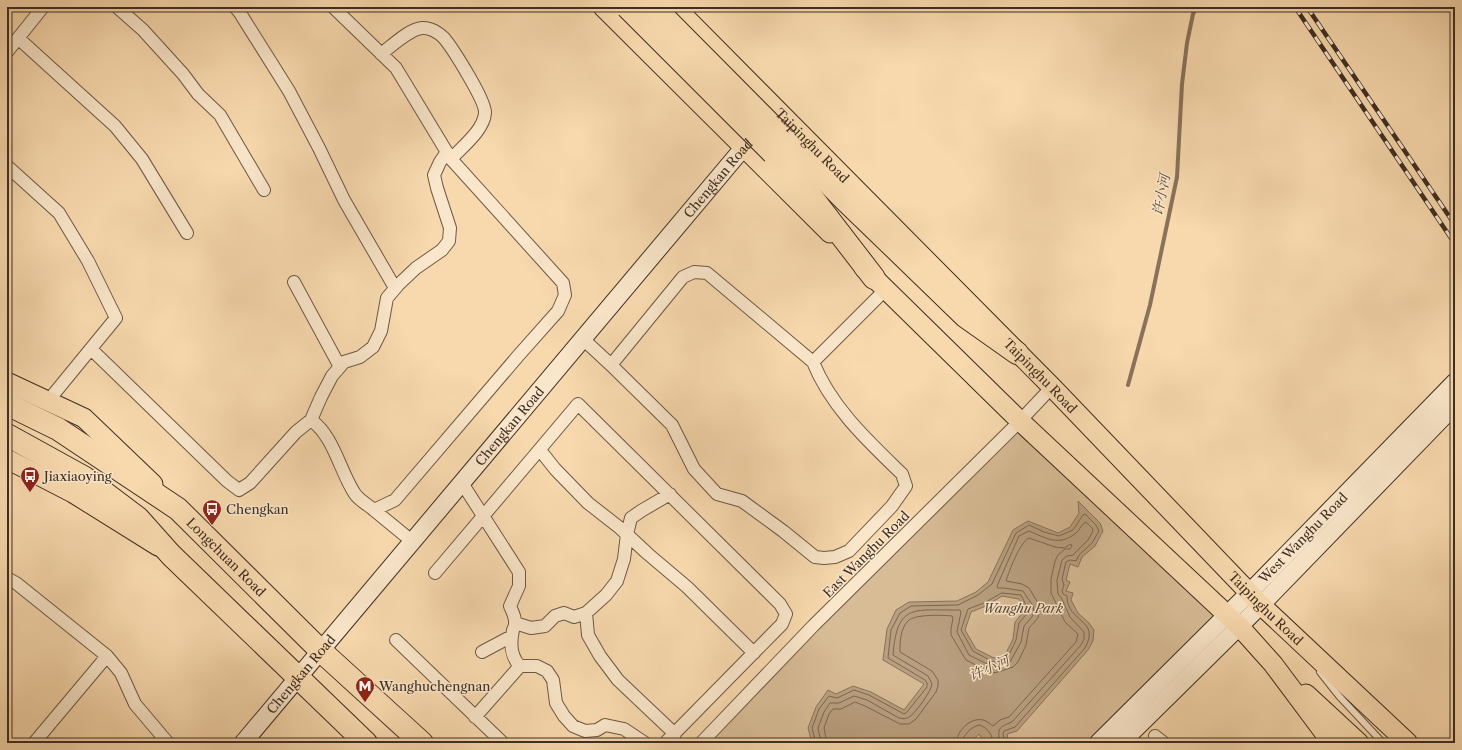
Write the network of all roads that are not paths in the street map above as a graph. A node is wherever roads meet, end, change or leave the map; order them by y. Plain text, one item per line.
1 (43, 7) edge
2 (118, 7) edge
3 (235, 7) edge
4 (333, 7) edge
5 (603, 7) edge
6 (627, 7) edge
7 (654, 7) edge
8 (675, 7) edge
9 (130, 11) edge
10 (18, 38) junction
11 (7, 52) edge
12 (381, 54) junction
13 (780, 112) junction
14 (744, 147) junction
15 (780, 147) junction
16 (449, 155) junction
17 (7, 166) edge
18 (264, 190) dead end
19 (187, 233) dead end
20 (294, 282) dead end
21 (880, 284) junction
22 (395, 288) junction
23 (583, 339) junction
24 (91, 349) junction
25 (1017, 353) junction
26 (813, 362) junction
27 (611, 365) junction
28 (340, 367) junction
29 (7, 382) edge
30 (1455, 382) edge
31 (1052, 387) junction
32 (48, 401) junction
33 (7, 404) edge
34 (1455, 405) edge
35 (311, 420) junction
36 (1020, 421) junction
37 (7, 435) edge
38 (540, 450) junction
39 (7, 459) edge
40 (462, 483) junction
41 (670, 494) junction
42 (178, 509) junction
43 (374, 510) junction
44 (484, 517) junction
45 (627, 534) junction
46 (413, 542) junction
47 (171, 555) junction
48 (435, 572) dead end
49 (7, 578) edge
50 (1255, 599) junction
51 (586, 613) junction
52 (1233, 620) junction
53 (515, 623) junction
54 (1290, 634) junction
55 (512, 636) junction
56 (396, 640) dead end
57 (321, 650) junction
58 (482, 652) dead end
59 (754, 653) junction
60 (107, 656) junction
61 (1273, 664) junction
62 (520, 666) junction
63 (298, 678) junction
64 (475, 717) junction
65 (669, 740) edge
66 (34, 743) edge
67 (168, 743) edge
68 (243, 743) edge
69 (366, 743) edge
70 (422, 743) edge
71 (503, 743) edge
72 (645, 743) edge
73 (701, 743) edge
74 (1098, 743) edge
75 (1121, 743) edge
76 (1332, 743) edge
77 (1358, 743) edge
78 (1383, 743) edge
79 (1408, 743) edge

1 - 10 street
2 - 9 street
3 - 22 street
4 - 12 street
5 - 14 main road
6 - 15 highway, bridge
7 - 15 highway, bridge
8 - 13 main road, Taipinghu Road
9 - 18 street
10 - 11 street
10 - 19 street
12 - 16 street
12 - 16 street
13 - 14 street, Chengkan Road
13 - 25 main road, Taipinghu Road
14 - 21 main road
14 - 23 street, Chengkan Road
15 - 21 highway
15 - 25 highway
16 - 22 street
16 - 43 street
17 - 24 street
20 - 28 street
21 - 26 street
21 - 36 main road
22 - 28 street
23 - 27 street
23 - 40 street, Chengkan Road
24 - 32 street
24 - 35 street
25 - 31 main road, Taipinghu Road
26 - 27 street
26 - 27 street
28 - 35 street
29 - 32 main road
30 - 50 street, West Wanghu Road
31 - 36 street, East Wanghu Road
31 - 50 main road, Taipinghu Road
32 - 42 main road
33 - 42 highway, Longchuan Road
34 - 50 street, West Wanghu Road
35 - 43 street
36 - 52 main road
36 - 73 street, East Wanghu Road
37 - 47 highway
38 - 41 street
38 - 44 street
38 - 45 street
39 - 47 main road
40 - 44 street
40 - 46 street, Chengkan Road
41 - 45 street
41 - 59 street
42 - 57 highway, Longchuan Road
43 - 46 street
44 - 48 street
44 - 53 street
45 - 51 street
45 - 59 street
46 - 57 street, Chengkan Road
47 - 63 highway
49 - 60 street
50 - 52 street, West Wanghu Road
50 - 54 main road, Taipinghu Road
51 - 53 street
51 - 65 street
52 - 61 main road
52 - 74 street, West Wanghu Road
52 - 75 street, West Wanghu Road
53 - 55 street
54 - 78 lane
54 - 79 main road, Taipinghu Road
55 - 58 street
55 - 62 street
56 - 64 street
57 - 63 street, Chengkan Road
57 - 70 highway, Longchuan Road
59 - 65 street
60 - 66 street
60 - 67 street
61 - 76 main road
61 - 77 main road
62 - 64 street
62 - 72 street
63 - 68 street, Chengkan Road
63 - 69 highway
64 - 71 street

